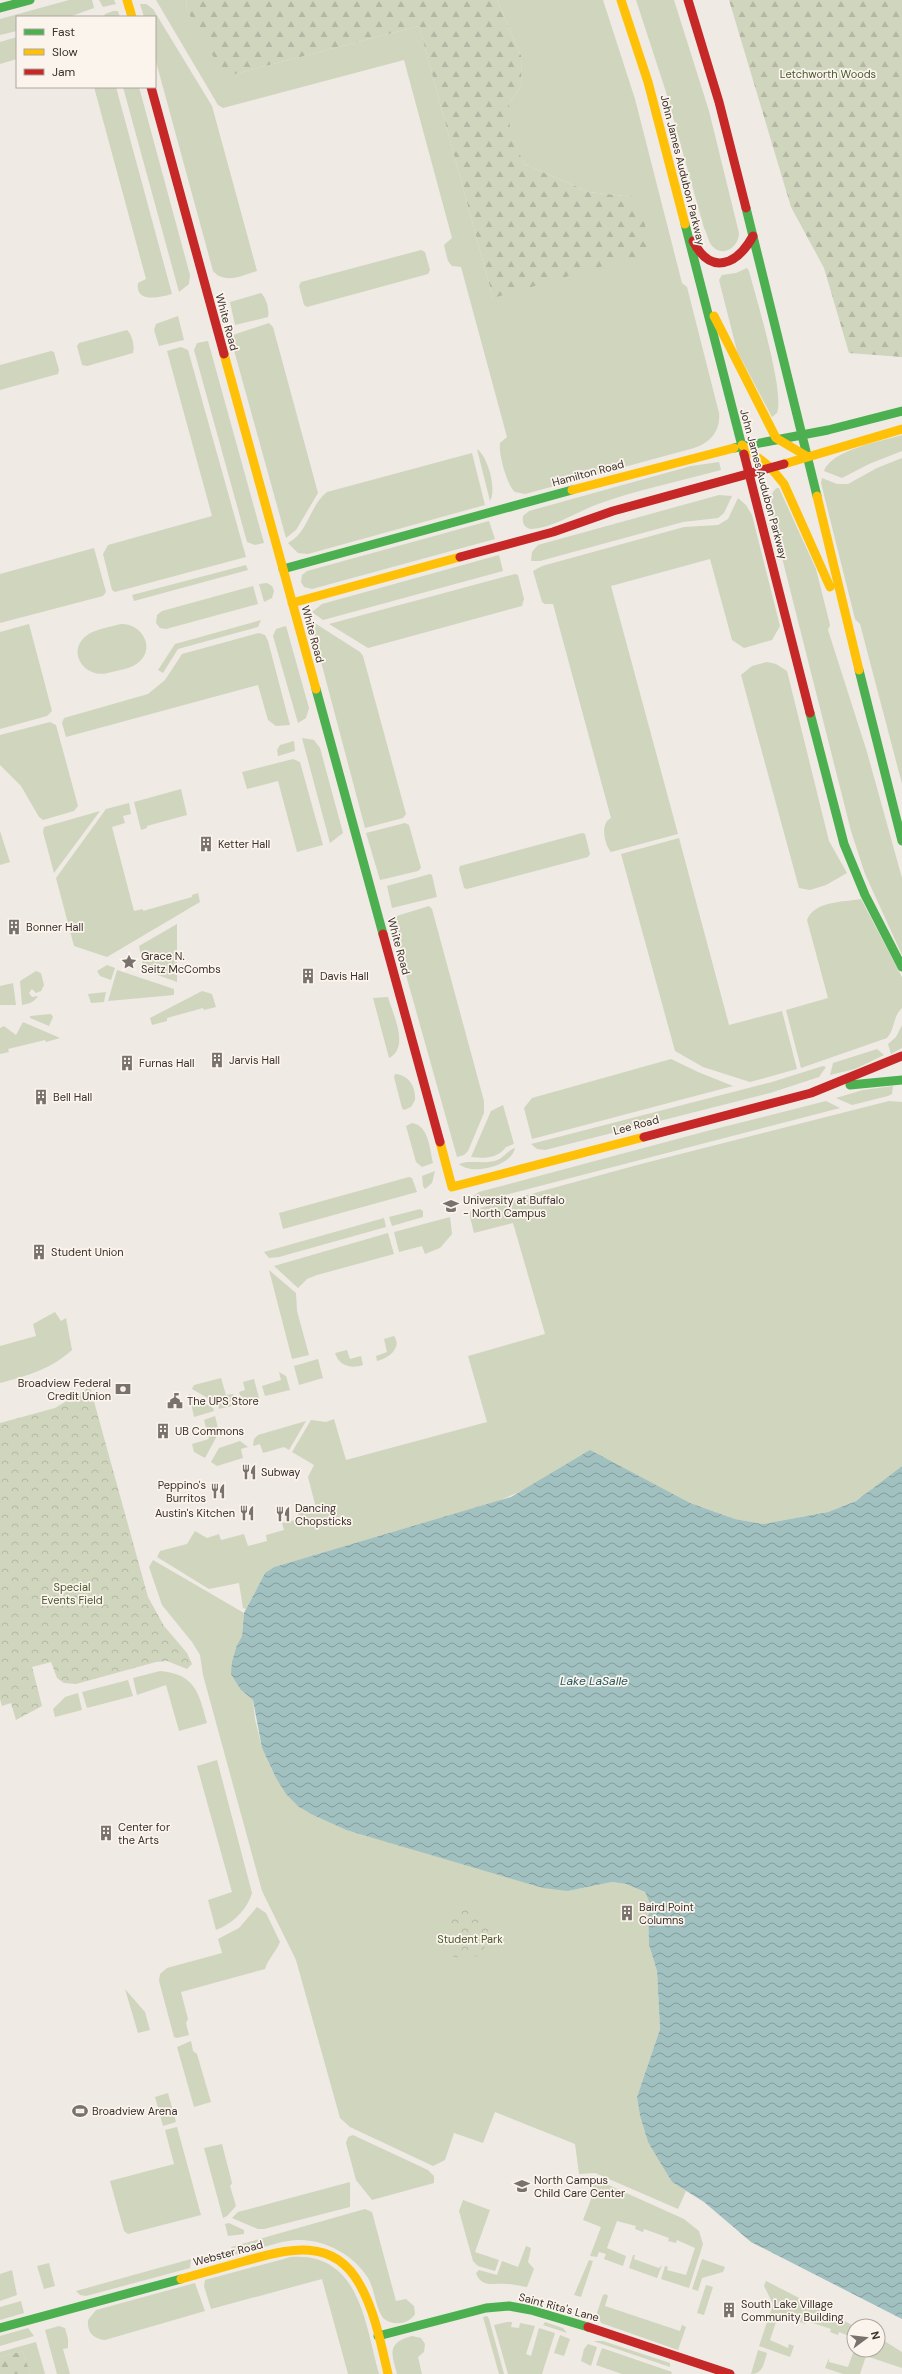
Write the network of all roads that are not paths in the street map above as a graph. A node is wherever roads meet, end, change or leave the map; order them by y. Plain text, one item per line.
1 (30, 0) edge
2 (127, 0) edge
3 (621, 0) edge
4 (688, 0) edge
5 (0, 8) edge
6 (132, 16) edge
7 (151, 88) edge
8 (684, 222) junction
9 (753, 236) junction
10 (701, 290) junction
11 (902, 411) edge
12 (902, 429) edge
13 (803, 433) junction
14 (776, 438) junction
15 (742, 446) junction
16 (808, 457) junction
17 (770, 468) junction
18 (750, 474) junction
19 (283, 569) junction
20 (292, 603) junction
21 (846, 624) junction
22 (902, 841) edge
23 (902, 966) edge
24 (902, 1056) edge
25 (902, 1080) edge
26 (827, 1088) junction
27 (452, 1187) joint
28 (0, 2328) edge
29 (378, 2336) junction
30 (388, 2374) edge
31 (730, 2374) edge

1 - 5 street
2 - 6 street
3 - 8 street, John James Audubon Parkway
4 - 9 street
7 - 19 street, White Road
8 - 9 street
8 - 10 street, John James Audubon Parkway
9 - 13 street
10 - 14 street
10 - 15 street, John James Audubon Parkway
11 - 13 street, Hamilton Road
12 - 16 street
13 - 14 street, Hamilton Road
13 - 16 street
14 - 15 street, Hamilton Road
14 - 16 street
15 - 17 street
15 - 18 street, John James Audubon Parkway
15 - 19 street, Hamilton Road
16 - 17 street
16 - 21 street
17 - 18 street
17 - 21 street
18 - 20 street
18 - 23 street, John James Audubon Parkway
19 - 20 street, White Road
20 - 27 street, White Road
21 - 22 street
24 - 26 street, Lee Road
25 - 26 street, Lee Road
26 - 27 street, Lee Road
28 - 29 street, Webster Road
29 - 30 street, Webster Road
29 - 31 street, Saint Rita's Lane

